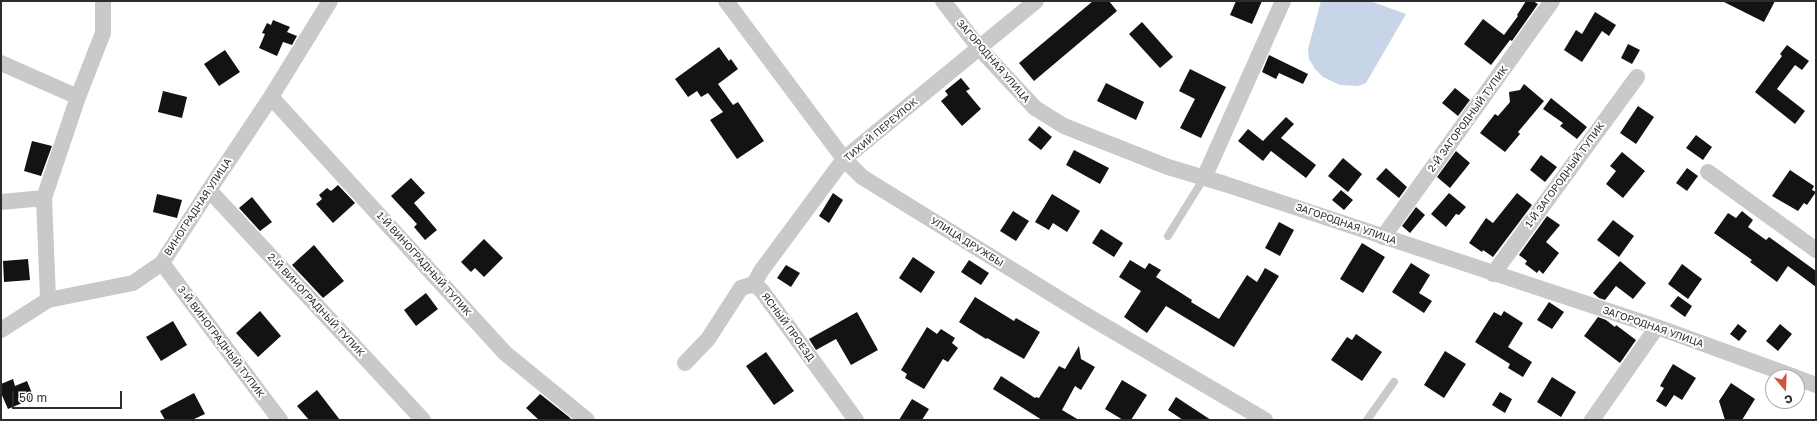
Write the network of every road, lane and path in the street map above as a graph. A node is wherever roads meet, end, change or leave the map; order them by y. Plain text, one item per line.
1 (103, 1) edge
2 (330, 1) edge
3 (726, 1) edge
4 (943, 1) edge
5 (1036, 1) edge
6 (1283, 1) edge
7 (1552, 1) edge
8 (980, 49) junction
9 (1, 63) edge
10 (1637, 77) dead end
11 (78, 96) junction
12 (271, 97) junction
13 (844, 159) junction
14 (1708, 172) dead end
15 (1204, 178) junction
16 (209, 190) junction
17 (44, 198) junction
18 (1, 202) edge
19 (1168, 236) dead end
20 (1383, 237) junction
21 (1816, 250) edge
22 (162, 263) junction
23 (1493, 274) junction
24 (754, 284) junction
25 (48, 300) junction
26 (1657, 327) junction
27 (1, 330) edge
28 (684, 363) dead end
29 (1774, 369) edge
30 (1805, 381) edge
31 (1394, 382) dead end
32 (1816, 385) edge
33 (280, 420) edge
34 (423, 420) edge
35 (587, 420) edge
36 (856, 420) edge
37 (1265, 420) edge
38 (1367, 420) edge
39 (1592, 420) edge

1 - 11 street
2 - 12 street, ВИНОГРАДНАЯ УЛИЦА
3 - 13 street, УЛИЦА ДРУЖБЫ
4 - 8 street, ЗАГОРОДНАЯ УЛИЦА
5 - 8 street, ТИХИЙ ПЕРЕУЛОК
6 - 15 street
7 - 20 street, 2-Й ЗАГОРОДНЫЙ ТУПИК
8 - 13 street, ТИХИЙ ПЕРЕУЛОК
8 - 15 street, ЗАГОРОДНАЯ УЛИЦА
9 - 11 street
10 - 23 street, 1-Й ЗАГОРОДНЫЙ ТУПИК
11 - 17 street
12 - 16 street, ВИНОГРАДНАЯ УЛИЦА
12 - 35 street, 1-Й ВИНОГРАДНЫЙ ТУПИК
13 - 24 street, ТИХИЙ ПЕРЕУЛОК
13 - 37 street, УЛИЦА ДРУЖБЫ
14 - 21 street
15 - 19 lane
15 - 20 street, ЗАГОРОДНАЯ УЛИЦА
16 - 22 street, ВИНОГРАДНАЯ УЛИЦА
16 - 34 street, 2-Й ВИНОГРАДНЫЙ ТУПИК
17 - 18 street
17 - 25 street
20 - 23 street, ЗАГОРОДНАЯ УЛИЦА
22 - 25 street, ВИНОГРАДНАЯ УЛИЦА
22 - 33 street, 3-Й ВИНОГРАДНЫЙ ТУПИК
23 - 26 street, ЗАГОРОДНАЯ УЛИЦА
24 - 28 street, ЯСНЫЙ ПРОЕЗД
24 - 36 street, ЯСНЫЙ ПРОЕЗД
25 - 27 street, ВИНОГРАДНАЯ УЛИЦА
26 - 29 street, ЗАГОРОДНАЯ УЛИЦА
26 - 39 street
30 - 32 street, ЗАГОРОДНАЯ УЛИЦА
31 - 38 lane

